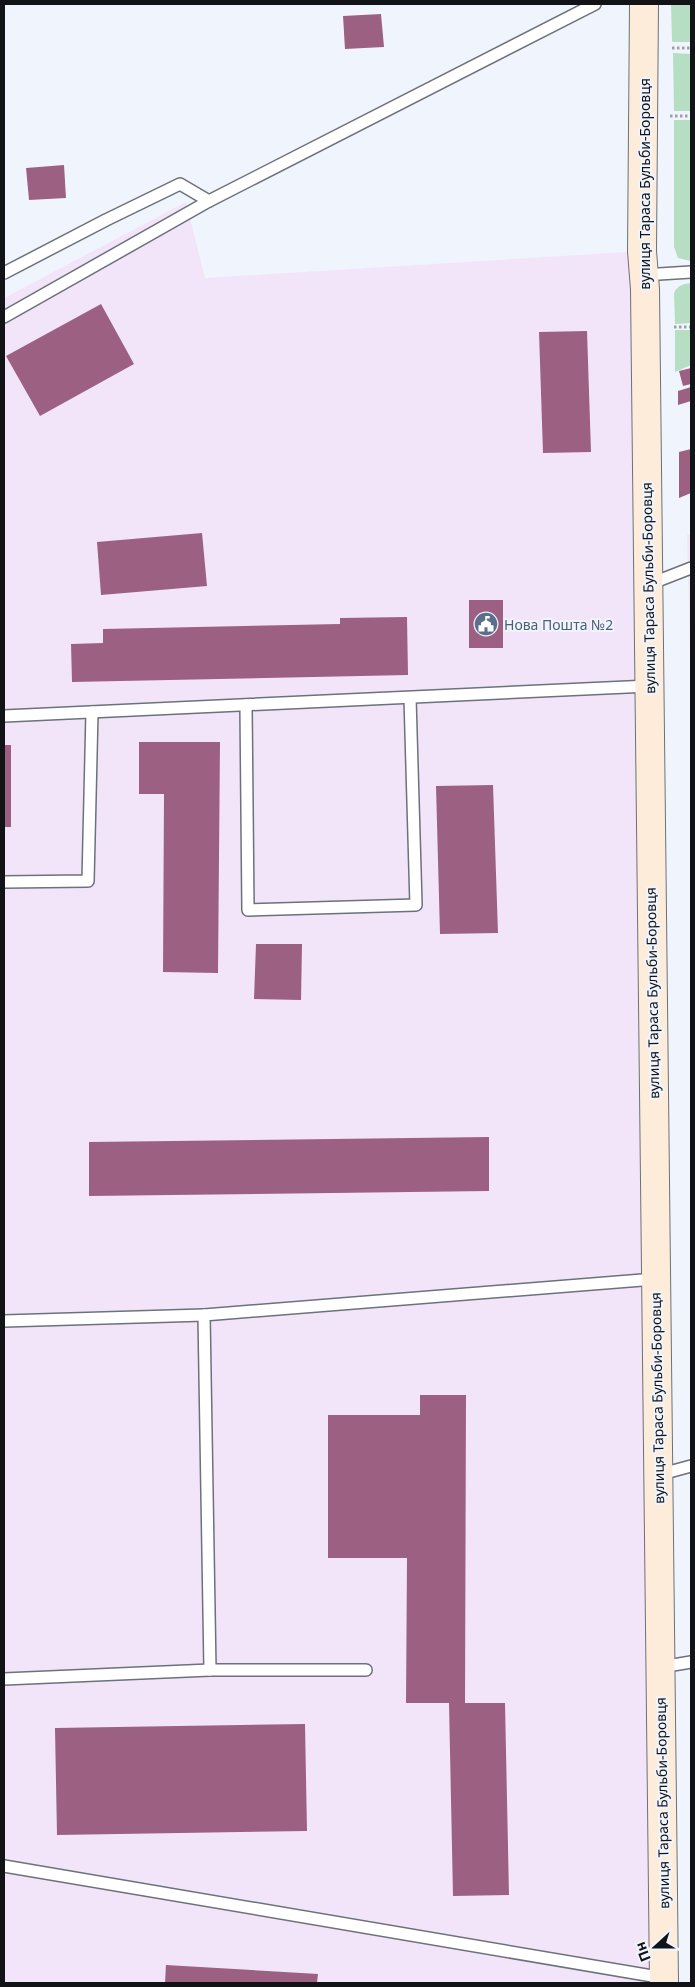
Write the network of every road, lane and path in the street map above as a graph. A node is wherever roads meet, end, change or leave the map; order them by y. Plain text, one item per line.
1 (595, 4) edge
2 (644, 4) edge
3 (669, 48) dead end
4 (691, 48) edge
5 (670, 116) dead end
6 (691, 116) edge
7 (209, 201) junction
8 (691, 272) edge
9 (4, 273) edge
10 (643, 275) junction
11 (4, 317) edge
12 (691, 326) edge
13 (671, 328) dead end
14 (691, 568) edge
15 (648, 584) junction
16 (649, 686) junction
17 (410, 698) junction
18 (246, 705) junction
19 (92, 712) junction
20 (4, 716) edge
21 (4, 882) edge
22 (655, 1279) junction
23 (204, 1315) junction
24 (4, 1321) edge
25 (691, 1466) edge
26 (658, 1475) junction
27 (691, 1662) edge
28 (660, 1667) junction
29 (210, 1670) junction
30 (366, 1670) dead end
31 (4, 1679) edge
32 (4, 1866) edge
33 (664, 1980) edge

1 - 7 lane
2 - 10 street, вулиця Тараса Бульби-Боровця
3 - 4 path
5 - 6 path
7 - 9 lane
7 - 11 lane
8 - 10 lane
10 - 15 street, вулиця Тараса Бульби-Боровця
12 - 13 path
14 - 15 lane
15 - 16 street, вулиця Тараса Бульби-Боровця
16 - 17 lane
16 - 22 street, вулиця Тараса Бульби-Боровця
17 - 18 lane
17 - 18 lane
18 - 19 lane
19 - 20 lane
19 - 21 lane
22 - 23 lane
22 - 26 street, вулиця Тараса Бульби-Боровця
23 - 24 lane
23 - 29 lane
25 - 26 lane
26 - 28 street, вулиця Тараса Бульби-Боровця
27 - 28 lane
28 - 33 street, вулиця Тараса Бульби-Боровця
29 - 30 lane
29 - 31 lane
32 - 33 lane

